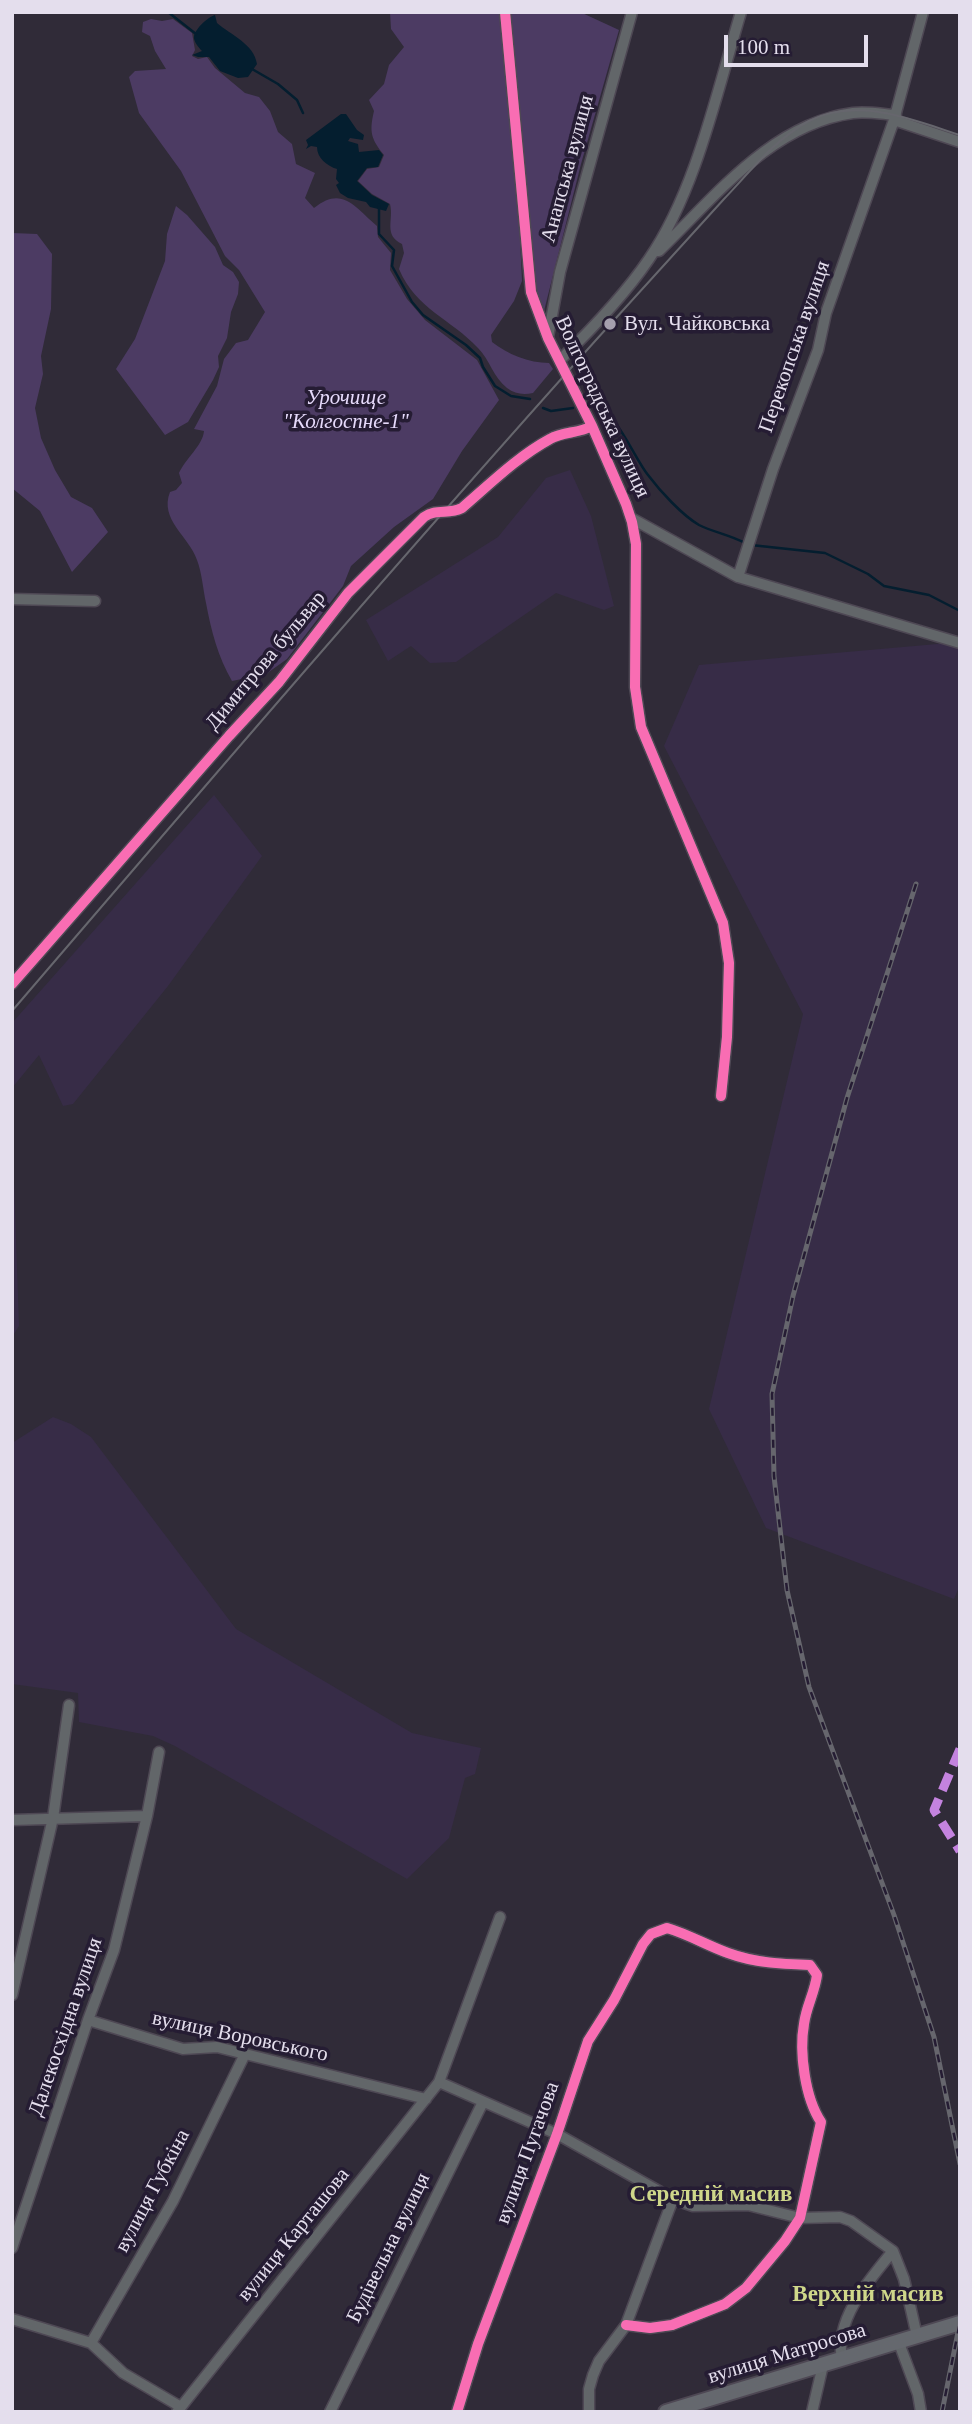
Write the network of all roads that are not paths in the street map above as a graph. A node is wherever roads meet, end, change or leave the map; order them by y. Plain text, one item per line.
1 (505, 12) edge
2 (632, 12) edge
3 (741, 12) edge
4 (923, 12) edge
5 (895, 118) junction
6 (960, 142) edge
7 (645, 264) junction
8 (548, 338) junction
9 (560, 360) junction
10 (592, 426) junction
11 (631, 518) junction
12 (738, 577) junction
13 (12, 600) edge
14 (95, 601) dead end
15 (960, 643) edge
16 (12, 985) edge
17 (721, 1096) dead end
18 (69, 1705) dead end
19 (159, 1752) dead end
20 (147, 1816) junction
21 (53, 1818) junction
22 (12, 1820) edge
23 (500, 1917) dead end
24 (12, 1995) edge
25 (88, 2020) junction
26 (244, 2054) junction
27 (439, 2082) junction
28 (426, 2099) junction
29 (483, 2102) junction
30 (557, 2134) junction
31 (673, 2199) junction
32 (800, 2218) junction
33 (12, 2248) edge
34 (893, 2251) junction
35 (12, 2319) edge
36 (960, 2323) edge
37 (626, 2325) junction
38 (917, 2336) junction
39 (91, 2343) junction
40 (899, 2343) junction
41 (842, 2359) junction
42 (823, 2365) junction
43 (179, 2409) edge
44 (330, 2412) edge
45 (457, 2412) edge
46 (589, 2412) edge
47 (666, 2412) edge
48 (812, 2412) edge
49 (921, 2412) edge

1 - 8 street, Волгоградська вулиця
2 - 8 street, Анапська вулиця
3 - 7 street
4 - 5 street, Перекопська вулиця
5 - 6 street
5 - 7 street
5 - 12 street, Перекопська вулиця
7 - 9 street
8 - 9 street, Волгоградська вулиця
9 - 10 street, Волгоградська вулиця
10 - 11 street, Волгоградська вулиця
10 - 16 street, Димитрова бульвар
11 - 12 street
11 - 17 street, Волгоградська вулиця
12 - 15 street
13 - 14 street
18 - 21 street
19 - 20 street, Далекосхідна вулиця
20 - 21 street
20 - 25 street, Далекосхідна вулиця
21 - 22 street
21 - 24 street
23 - 27 street, вулиця Карташова
25 - 26 street, вулиця Воровського
25 - 33 street, Далекосхідна вулиця
26 - 28 street, вулиця Воровського
26 - 39 street, вулиця Губкіна
27 - 28 street, вулиця Карташова
27 - 29 street
28 - 43 street, вулиця Карташова
29 - 30 street
29 - 44 street, Будівельна вулиця
30 - 31 street
30 - 32 street, вулиця Пугачова
30 - 45 street, вулиця Пугачова
31 - 32 street
31 - 37 street
32 - 34 street
32 - 37 street
34 - 38 street
34 - 41 street
35 - 39 street
36 - 38 street, вулиця Матросова
37 - 46 street
38 - 40 street, вулиця Матросова
39 - 43 street
40 - 41 street, вулиця Матросова
40 - 49 street
41 - 42 street, вулиця Матросова
42 - 47 street, вулиця Матросова
42 - 48 street

